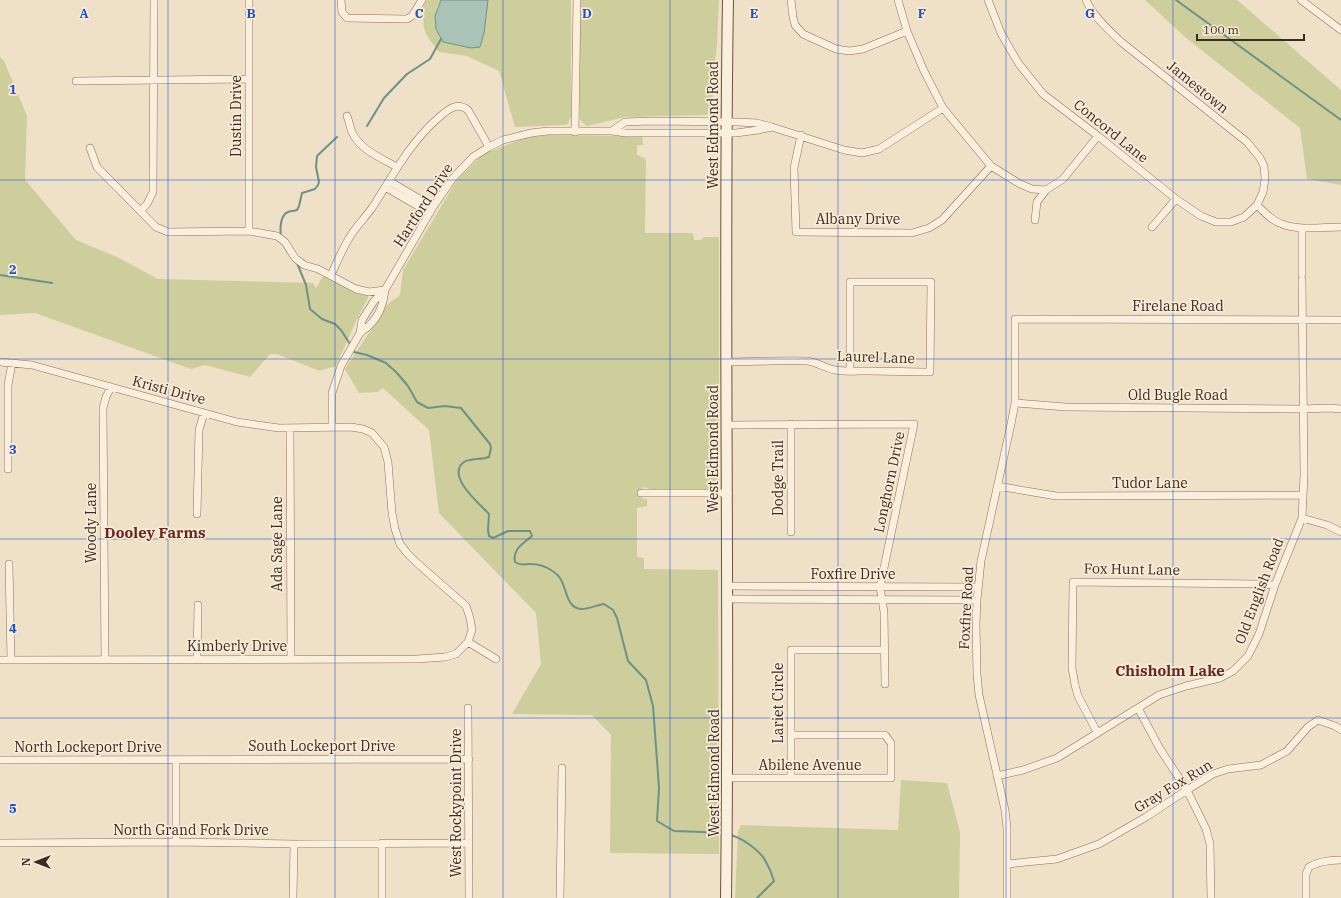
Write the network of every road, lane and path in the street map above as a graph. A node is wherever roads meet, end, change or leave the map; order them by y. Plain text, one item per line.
1 (154, 0) edge
2 (248, 0) edge
3 (342, 0) edge
4 (422, 0) edge
5 (576, 0) edge
6 (728, 0) edge
7 (791, 0) edge
8 (898, 0) edge
9 (988, 0) edge
10 (1086, 0) edge
11 (1301, 0) edge
12 (1341, 30) edge
13 (907, 31) junction
14 (248, 79) junction
15 (154, 80) junction
16 (76, 81) dead end
17 (944, 108) junction
18 (347, 116) dead end
19 (726, 121) junction
20 (772, 127) junction
21 (612, 131) junction
22 (575, 132) junction
23 (726, 133) junction
24 (801, 135) junction
25 (1098, 136) junction
26 (489, 147) junction
27 (90, 148) dead end
28 (991, 166) junction
29 (397, 167) junction
30 (387, 184) junction
31 (1046, 190) junction
32 (1176, 199) junction
33 (1258, 205) junction
34 (432, 210) junction
35 (140, 211) junction
36 (1035, 220) dead end
37 (1152, 227) dead end
38 (1341, 227) edge
39 (1302, 228) junction
40 (249, 231) junction
41 (331, 275) junction
42 (385, 290) junction
43 (1015, 319) joint
44 (1302, 320) junction
45 (1341, 320) edge
46 (360, 333) junction
47 (0, 362) edge
48 (727, 362) junction
49 (12, 363) junction
50 (850, 371) junction
51 (111, 387) junction
52 (1015, 403) junction
53 (1303, 409) junction
54 (1341, 409) edge
55 (204, 413) junction
56 (791, 424) junction
57 (728, 425) junction
58 (332, 427) junction
59 (290, 428) junction
60 (8, 469) dead end
61 (997, 486) junction
62 (641, 493) dead end
63 (728, 493) junction
64 (1303, 495) junction
65 (197, 514) dead end
66 (1302, 518) junction
67 (791, 532) dead end
68 (1341, 532) edge
69 (9, 564) dead end
70 (1275, 585) junction
71 (728, 586) junction
72 (880, 587) junction
73 (978, 588) junction
74 (728, 599) junction
75 (882, 599) junction
76 (977, 600) junction
77 (198, 605) dead end
78 (468, 642) junction
79 (884, 650) junction
80 (198, 659) junction
81 (291, 659) junction
82 (496, 659) dead end
83 (0, 660) edge
84 (11, 660) junction
85 (105, 660) junction
86 (885, 684) dead end
87 (468, 708) dead end
88 (1138, 708) junction
89 (1341, 730) edge
90 (1097, 732) junction
91 (791, 735) junction
92 (469, 759) junction
93 (0, 760) edge
94 (176, 760) junction
95 (562, 768) dead end
96 (997, 776) junction
97 (728, 778) junction
98 (791, 778) junction
99 (1187, 790) junction
100 (176, 842) junction
101 (382, 843) junction
102 (469, 843) junction
103 (0, 844) edge
104 (294, 844) junction
105 (1341, 860) edge
106 (1007, 864) junction
107 (293, 898) edge
108 (382, 898) edge
109 (469, 898) edge
110 (560, 898) edge
111 (726, 898) edge
112 (1007, 898) edge
113 (1211, 898) edge
114 (1306, 898) edge

1 - 15 street
2 - 14 street, Dustin Drive
3 - 4 street
5 - 22 street
6 - 19 main road, West Edmond Road
7 - 13 street
8 - 13 street
9 - 25 street, Concord Lane
10 - 33 street, Jamestown
11 - 12 street
13 - 17 street
14 - 15 street
14 - 40 street, Dustin Drive
15 - 16 street
15 - 35 street
17 - 24 street, Hartford Drive
17 - 28 street
18 - 29 street
19 - 20 street, Hartford Drive
19 - 21 street, Hartford Drive
19 - 23 main road, West Edmond Road
20 - 23 street, Hartford Drive
20 - 24 street, Hartford Drive
21 - 22 street, Hartford Drive
21 - 23 street, Hartford Drive
22 - 26 street, Hartford Drive
23 - 48 main road, West Edmond Road
24 - 28 street, Albany Drive
25 - 31 street
25 - 32 street, Concord Lane
26 - 29 street
26 - 34 street, Hartford Drive
27 - 35 street
28 - 31 street
29 - 30 street
30 - 34 street
30 - 41 street
31 - 36 street
32 - 33 street, Concord Lane
32 - 37 street
33 - 39 street
34 - 42 street, Hartford Drive
35 - 40 street
38 - 39 street
39 - 44 street, Old English Road
40 - 41 street
41 - 42 street
42 - 46 street, Hartford Drive
42 - 46 street, Hartford Drive
43 - 44 street, Firelane Road
43 - 52 street, Foxfire Road
44 - 45 street, Firelane Road
44 - 53 street, Old English Road
46 - 58 street, Hartford Drive
47 - 49 street, Kristi Drive
48 - 50 street, Laurel Lane
48 - 57 main road, West Edmond Road
49 - 51 street, Kristi Drive
49 - 60 street
50 - 50 street, Laurel Lane
51 - 55 street, Kristi Drive
51 - 85 street, Woody Lane
52 - 53 street, Old Bugle Road
52 - 61 street, Foxfire Road
53 - 54 street, Old Bugle Road
53 - 64 street, Old English Road
55 - 59 street, Kristi Drive
55 - 65 street
56 - 57 street, Longhorn Drive
56 - 67 street, Dodge Trail
56 - 72 street, Longhorn Drive
57 - 63 main road, West Edmond Road
58 - 59 street, Kristi Drive
58 - 78 street, Kristi Drive
59 - 81 street, Ada Sage Lane
61 - 64 street, Tudor Lane
61 - 73 street, Foxfire Road
62 - 63 street
63 - 71 main road, West Edmond Road
64 - 66 street, Old English Road
66 - 68 street
66 - 70 street, Old English Road
69 - 84 street
70 - 88 street, Old English Road
70 - 90 street, Fox Hunt Lane
71 - 72 street, Foxfire Drive
71 - 74 main road, West Edmond Road
72 - 73 street, Foxfire Drive
72 - 75 street, Longhorn Drive
73 - 76 street, Foxfire Road
74 - 75 street, Foxfire Drive
74 - 97 main road, West Edmond Road
75 - 76 street, Foxfire Drive
75 - 79 street, Longhorn Drive
76 - 96 street, Foxfire Road
77 - 80 street
78 - 81 street, Kimberly Drive
78 - 82 street
79 - 86 street, Longhorn Drive
79 - 91 street, Lariet Circle
80 - 81 street, Kimberly Drive
80 - 85 street, Kimberly Drive
83 - 84 street, Kimberly Drive
84 - 85 street, Kimberly Drive
87 - 92 street, West Rockypoint Drive
88 - 90 street, Old English Road
88 - 99 street
89 - 99 street, Gray Fox Run
90 - 96 street, Old English Road
91 - 98 street, Lariet Circle
91 - 98 street, Abilene Avenue
92 - 94 street, South Lockeport Drive
92 - 102 street, West Rockypoint Drive
93 - 94 street, North Lockeport Drive
94 - 100 street
95 - 110 street
96 - 106 street, Foxfire Road
97 - 98 street, Abilene Avenue
97 - 111 main road, West Edmond Road
99 - 106 street, Gray Fox Run
99 - 113 street
100 - 103 street, North Grand Fork Drive
100 - 104 street, North Grand Fork Drive
101 - 102 street, North Grand Fork Drive
101 - 104 street, North Grand Fork Drive
101 - 108 street
102 - 109 street, West Rockypoint Drive
104 - 107 street
105 - 114 street
106 - 112 street, Foxfire Road

